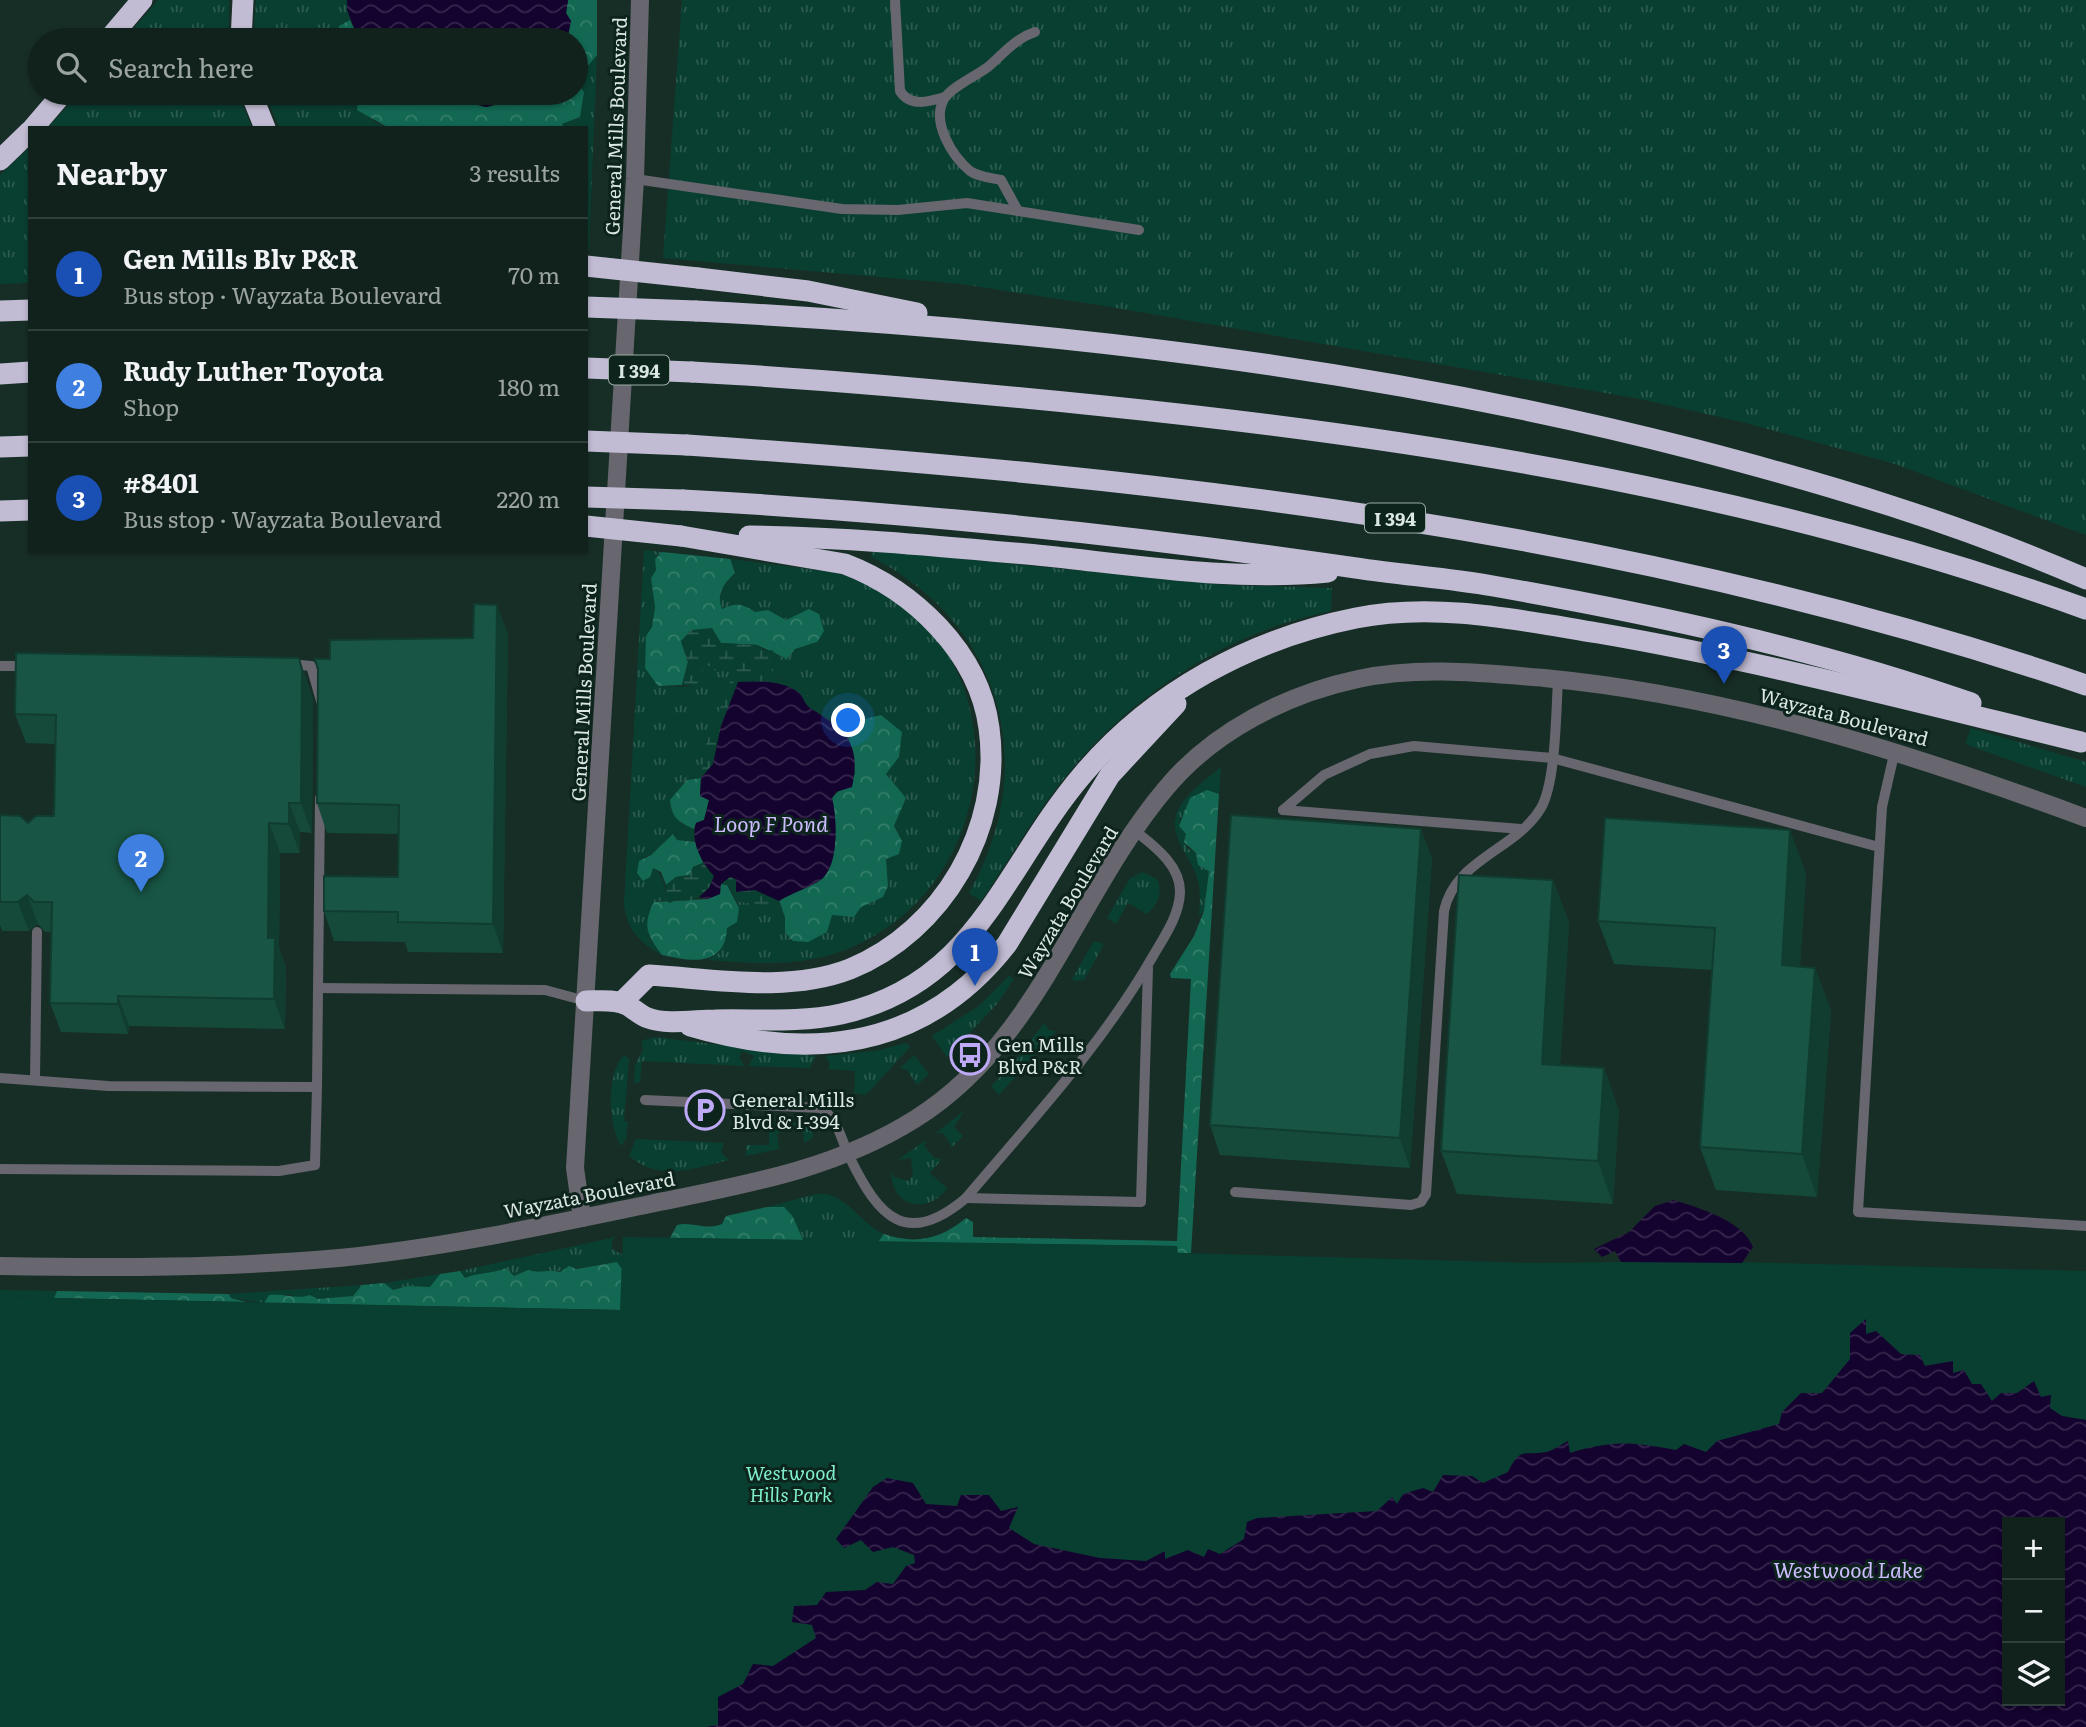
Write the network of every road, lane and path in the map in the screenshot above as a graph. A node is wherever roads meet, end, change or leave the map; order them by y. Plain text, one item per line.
1 (142, 0) edge
2 (243, 0) edge
3 (640, 0) edge
4 (895, 0) edge
5 (118, 28) edge
6 (242, 28) edge
7 (1035, 32) dead end
8 (945, 97) junction
9 (52, 105) edge
10 (256, 105) edge
11 (34, 126) edge
12 (264, 126) edge
13 (28, 132) edge
14 (0, 160) edge
15 (635, 178) junction
16 (1018, 211) junction
17 (1139, 230) dead end
18 (588, 267) edge
19 (588, 307) edge
20 (28, 310) edge
21 (0, 311) edge
22 (1019, 334) junction
23 (588, 368) edge
24 (28, 372) edge
25 (0, 374) edge
26 (588, 441) edge
27 (28, 446) edge
28 (0, 447) edge
29 (588, 496) edge
30 (28, 510) edge
31 (0, 511) edge
32 (588, 526) edge
33 (681, 536) junction
34 (1359, 568) junction
35 (2086, 579) edge
36 (2086, 609) edge
37 (277, 663) edge
38 (0, 666) edge
39 (41, 666) edge
40 (1217, 668) junction
41 (1558, 680) junction
42 (2086, 685) edge
43 (321, 712) edge
44 (2084, 743) edge
45 (1895, 750) junction
46 (1552, 758) junction
47 (320, 781) edge
48 (2086, 818) edge
49 (1521, 829) junction
50 (1134, 830) junction
51 (1880, 847) junction
52 (37, 932) dead end
53 (1148, 965) junction
54 (318, 988) junction
55 (586, 1001) junction
56 (622, 1002) junction
57 (671, 1020) junction
58 (0, 1078) edge
59 (35, 1080) junction
60 (317, 1087) junction
61 (645, 1100) dead end
62 (848, 1155) junction
63 (0, 1169) edge
64 (1235, 1192) dead end
65 (966, 1198) junction
66 (582, 1218) junction
67 (2086, 1226) edge
68 (0, 1266) edge

1 - 5 highway
2 - 6 highway
3 - 15 street, General Mills Boulevard
4 - 8 lane
7 - 8 lane
8 - 16 lane
9 - 11 highway
10 - 12 highway
13 - 14 highway
15 - 16 lane
15 - 55 street, General Mills Boulevard
16 - 17 lane
18 - 22 highway, bridge
19 - 22 highway, bridge
20 - 21 highway
22 - 35 highway
23 - 36 highway, I 394, bridge
24 - 25 highway
26 - 42 highway, I 394, bridge
27 - 28 highway
29 - 34 highway, bridge
30 - 31 highway
32 - 33 highway, bridge
33 - 34 highway
33 - 56 highway
34 - 44 highway
37 - 43 lane
38 - 39 lane
40 - 44 highway
40 - 57 highway
40 - 57 highway
41 - 45 street, Wayzata Boulevard
41 - 46 lane
41 - 50 street, Wayzata Boulevard
45 - 48 street, Wayzata Boulevard
45 - 51 lane
46 - 49 lane
46 - 49 lane
46 - 51 lane
47 - 54 lane
49 - 64 lane
50 - 53 lane
50 - 62 street, Wayzata Boulevard
51 - 67 lane
52 - 59 lane
53 - 65 lane
53 - 65 lane
54 - 55 lane
54 - 60 lane
55 - 56 highway
55 - 66 street, General Mills Boulevard
56 - 57 highway
58 - 59 lane
59 - 60 lane
60 - 63 lane
61 - 62 lane
62 - 65 lane
62 - 66 street, Wayzata Boulevard
66 - 68 street, Wayzata Boulevard

